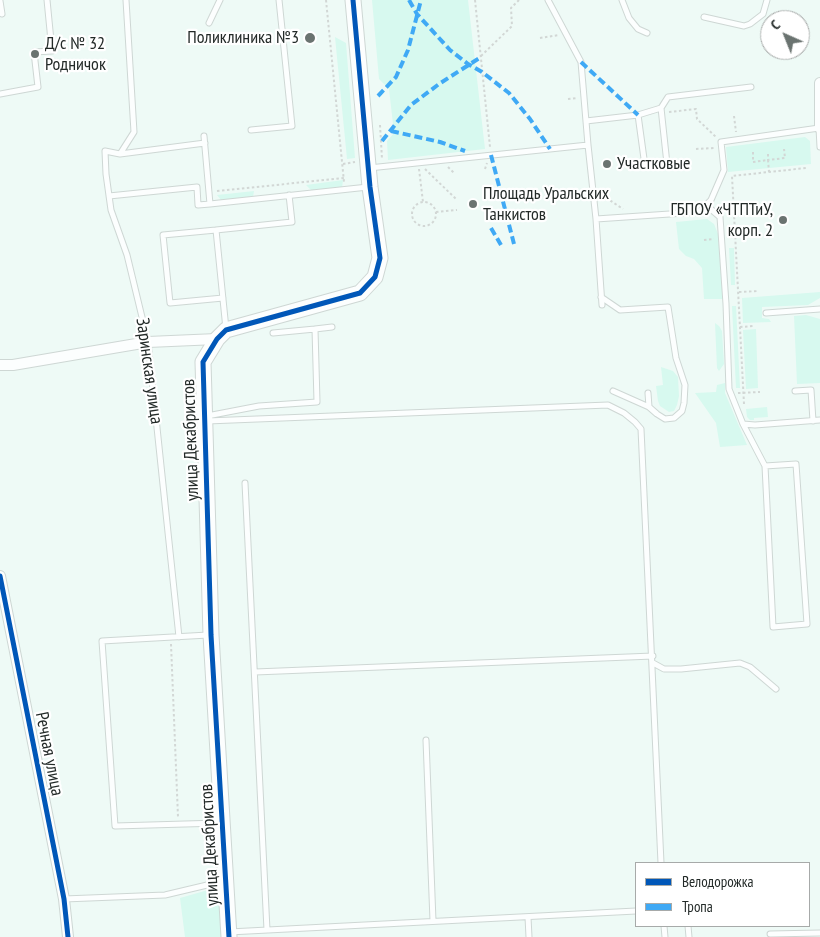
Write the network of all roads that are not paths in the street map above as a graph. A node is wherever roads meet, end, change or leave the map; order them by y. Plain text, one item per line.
1 (47, 0) edge
2 (126, 0) edge
3 (220, 0) edge
4 (279, 0) edge
5 (353, 0) edge
6 (548, 0) edge
7 (622, 0) edge
8 (767, 0) edge
9 (0, 1) edge
10 (2, 14) dead end
11 (704, 17) dead end
12 (209, 23) dead end
13 (647, 33) dead end
14 (820, 83) edge
15 (751, 87) dead end
16 (0, 94) edge
17 (662, 110) junction
18 (638, 115) junction
19 (586, 121) junction
20 (819, 128) edge
21 (251, 130) dead end
22 (204, 136) dead end
23 (205, 143) junction
24 (588, 145) junction
25 (820, 148) edge
26 (120, 154) junction
27 (369, 168) junction
28 (370, 187) junction
29 (109, 196) junction
30 (289, 196) junction
31 (210, 204) junction
32 (706, 205) junction
33 (596, 219) junction
34 (216, 230) junction
35 (601, 297) junction
36 (223, 298) junction
37 (602, 305) dead end
38 (820, 309) edge
39 (766, 313) dead end
40 (332, 327) dead end
41 (315, 329) junction
42 (273, 333) dead end
43 (222, 334) junction
44 (148, 342) junction
45 (0, 365) edge
46 (613, 391) dead end
47 (795, 391) dead end
48 (648, 394) dead end
49 (649, 407) junction
50 (204, 419) junction
51 (820, 420) edge
52 (813, 421) junction
53 (743, 424) junction
54 (765, 466) junction
55 (245, 483) dead end
56 (0, 576) edge
57 (2, 597) edge
58 (211, 635) junction
59 (179, 636) junction
60 (653, 656) junction
61 (653, 663) junction
62 (255, 672) junction
63 (776, 689) dead end
64 (426, 740) dead end
65 (223, 822) junction
66 (661, 862) edge
67 (225, 881) junction
68 (64, 899) junction
69 (635, 911) edge
70 (528, 917) junction
71 (433, 922) junction
72 (267, 930) junction
73 (820, 933) edge
74 (229, 934) edge
75 (770, 934) dead end
76 (68, 937) edge
77 (529, 937) edge

1 - 16 lane
2 - 26 lane
3 - 12 lane
4 - 21 lane
5 - 27 street
6 - 19 lane
7 - 13 lane
8 - 11 lane
9 - 10 lane
14 - 20 street
15 - 17 lane
17 - 18 lane
17 - 18 lane
18 - 19 lane
19 - 24 lane
20 - 25 lane
20 - 32 lane
22 - 23 lane
23 - 26 lane
23 - 31 lane
24 - 27 lane
24 - 33 lane
26 - 29 lane, Заринская улица
27 - 28 street
28 - 30 lane
28 - 43 street
29 - 31 lane
29 - 44 lane, Заринская улица
30 - 31 lane
30 - 34 lane
32 - 33 lane
32 - 53 lane
33 - 35 lane
34 - 36 lane
34 - 36 lane
35 - 37 lane
35 - 49 lane
36 - 43 lane
38 - 39 lane
40 - 41 lane
41 - 42 lane
41 - 50 lane
43 - 44 street
43 - 50 street, улица Декабристов
44 - 45 street
44 - 59 lane, Заринская улица
46 - 49 lane
47 - 52 lane
48 - 49 lane
50 - 58 street, улица Декабристов
50 - 60 lane
51 - 52 lane
52 - 53 lane
53 - 54 lane
54 - 54 lane
55 - 62 lane
56 - 57 street, Речная улица
57 - 68 street, Речная улица
58 - 59 lane
58 - 65 street, улица Декабристов
59 - 65 lane
60 - 61 lane
60 - 62 lane
61 - 63 lane
61 - 66 lane
62 - 72 lane
64 - 71 lane
65 - 67 street, улица Декабристов
67 - 68 lane
67 - 74 street, улица Декабристов
68 - 76 street, Речная улица
69 - 70 lane
70 - 71 lane
70 - 77 lane
71 - 72 lane
72 - 74 lane
73 - 75 lane

